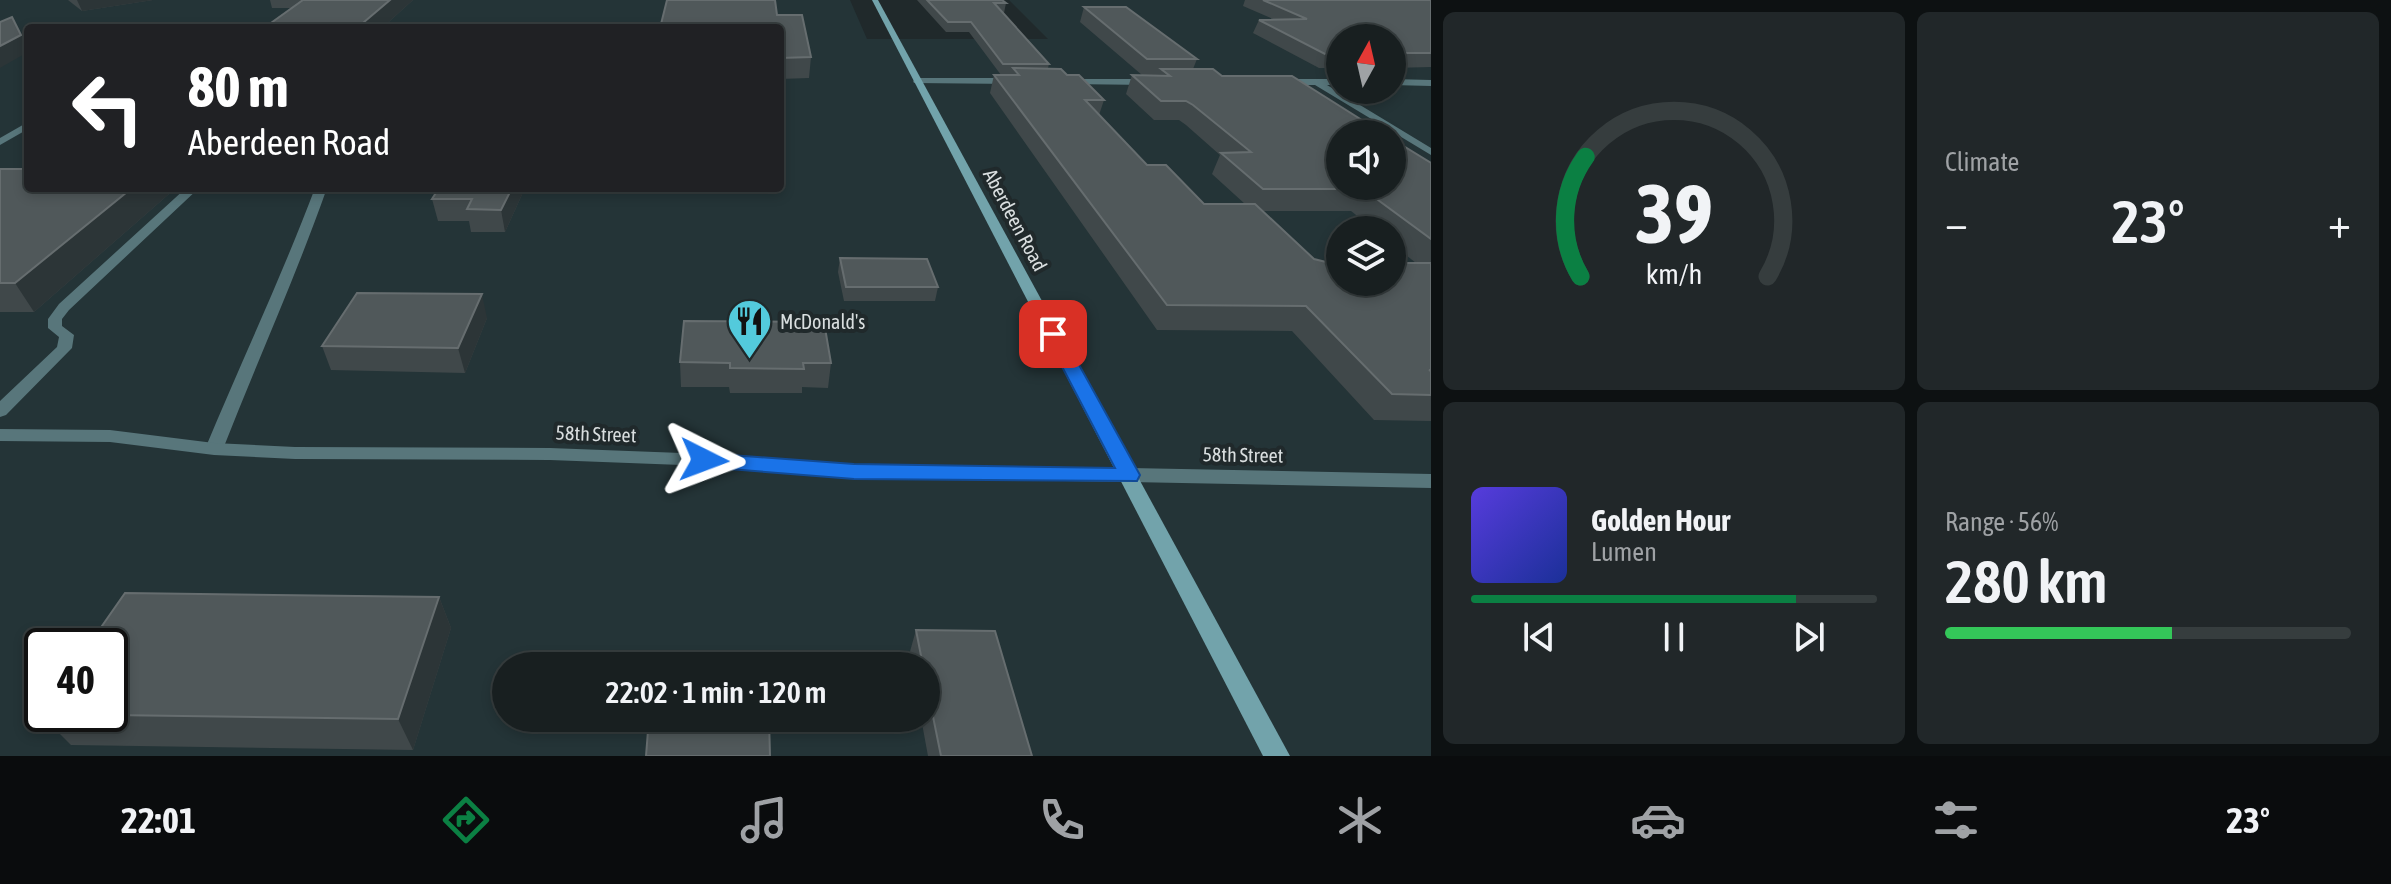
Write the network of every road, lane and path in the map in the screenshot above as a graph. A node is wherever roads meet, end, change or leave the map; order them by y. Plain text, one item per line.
1 (875, 0) edge
2 (917, 81) junction
3 (1030, 81) edge
4 (1061, 81) edge
5 (1165, 82) edge
6 (1269, 82) edge
7 (1317, 82) junction
8 (1326, 82) edge
9 (1406, 82) edge
10 (1431, 83) edge
11 (24, 127) edge
12 (0, 142) edge
13 (1431, 152) edge
14 (189, 192) edge
15 (320, 192) edge
16 (0, 411) edge
17 (0, 435) edge
18 (214, 449) junction
19 (1130, 475) junction
20 (1431, 481) edge
21 (1277, 756) edge

1 - 2 main road, Aberdeen Road
2 - 3 street
2 - 19 main road, Aberdeen Road
4 - 5 street
6 - 7 street
7 - 8 street
7 - 13 street
9 - 10 street
11 - 12 street
14 - 16 street
15 - 18 street
17 - 18 street, 58th Street
18 - 19 street, 58th Street
19 - 20 street, 58th Street
19 - 21 main road, Aberdeen Road

